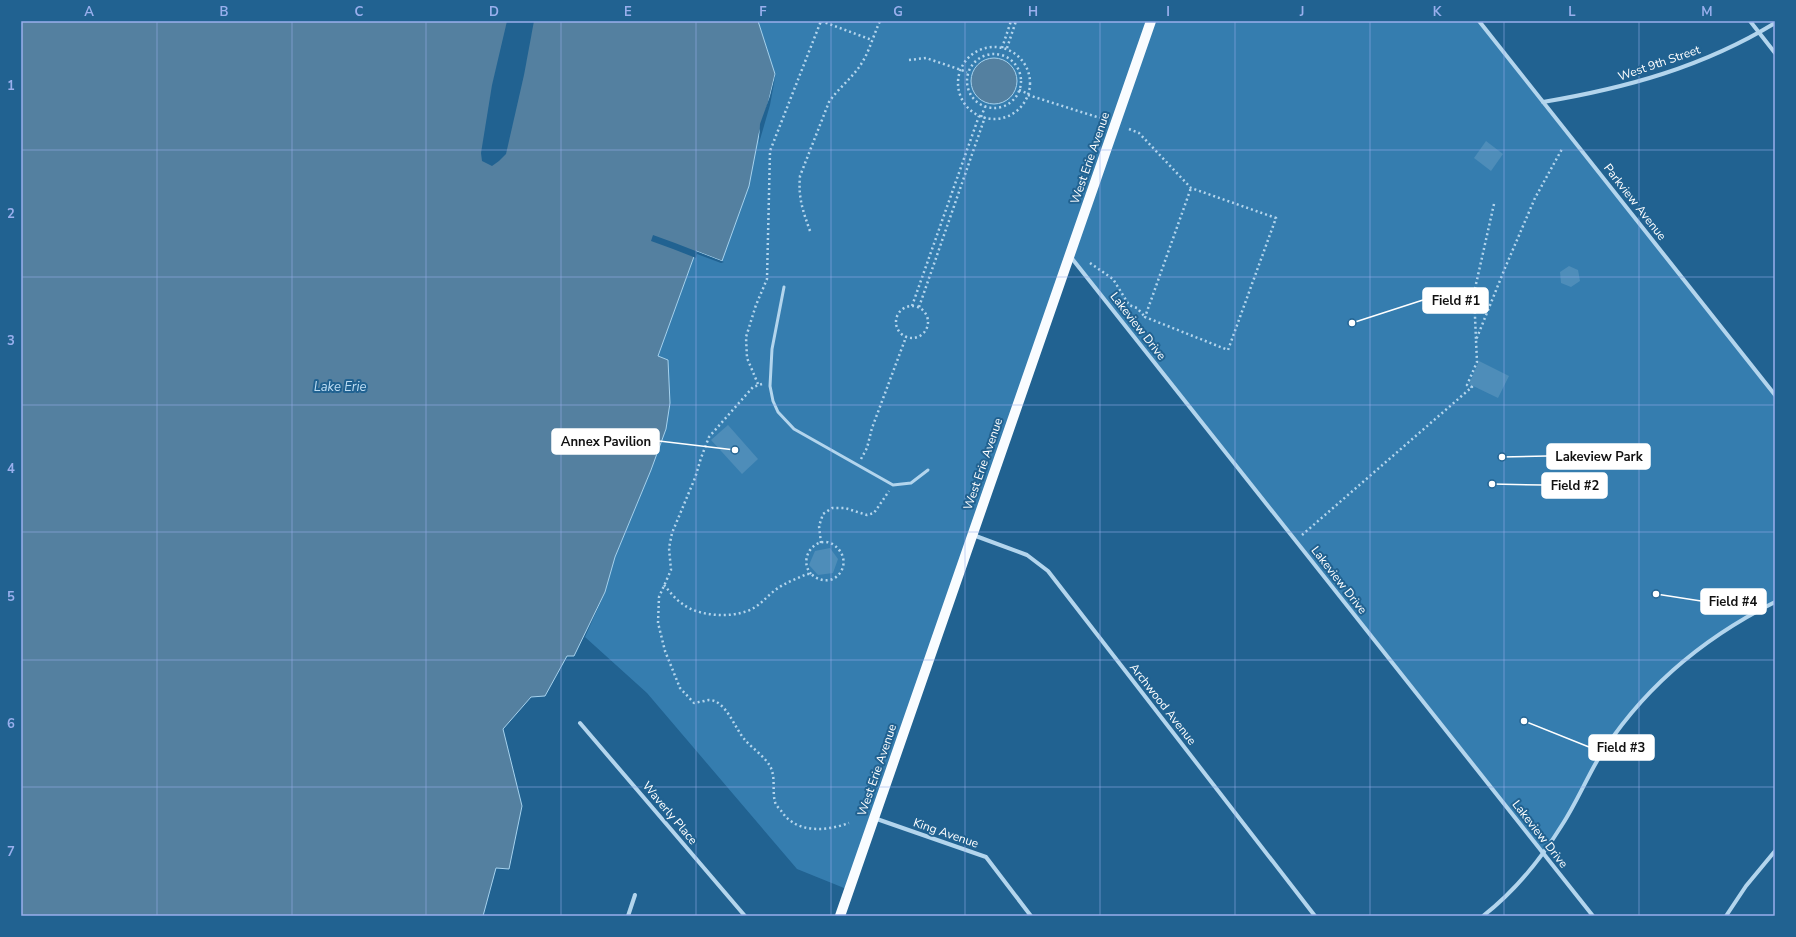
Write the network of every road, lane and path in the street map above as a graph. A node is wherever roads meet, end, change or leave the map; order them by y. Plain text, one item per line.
1 (821, 21) edge
2 (880, 21) edge
3 (1011, 21) edge
4 (1016, 21) edge
5 (1152, 21) edge
6 (1479, 21) edge
7 (1750, 21) edge
8 (1775, 22) edge
9 (1759, 32) junction
10 (872, 40) junction
11 (1004, 48) junction
12 (1775, 53) edge
13 (1002, 55) junction
14 (909, 60) dead end
15 (961, 70) junction
16 (968, 72) junction
17 (1019, 90) junction
18 (1028, 95) junction
19 (1543, 102) junction
20 (985, 107) junction
21 (982, 117) junction
22 (1100, 118) dead end
23 (1129, 130) dead end
24 (1562, 149) dead end
25 (962, 166) junction
26 (968, 168) junction
27 (1191, 188) junction
28 (1494, 204) dead end
29 (948, 206) junction
30 (954, 208) junction
31 (810, 231) dead end
32 (932, 251) junction
33 (938, 253) junction
34 (1070, 256) junction
35 (1090, 263) dead end
36 (784, 286) dead end
37 (912, 306) junction
38 (919, 307) junction
39 (1145, 317) junction
40 (906, 337) junction
41 (1476, 340) junction
42 (758, 384) junction
43 (770, 386) junction
44 (1775, 396) edge
45 (858, 465) junction
46 (928, 470) dead end
47 (893, 485) junction
48 (973, 535) junction
49 (1295, 540) junction
50 (821, 543) junction
51 (811, 574) junction
52 (664, 585) junction
53 (1775, 602) edge
54 (580, 723) dead end
55 (874, 818) junction
56 (849, 823) dead end
57 (1775, 851) edge
58 (1543, 853) junction
59 (635, 895) dead end
60 (628, 916) edge
61 (745, 916) edge
62 (840, 916) edge
63 (1032, 916) edge
64 (1314, 916) edge
65 (1483, 916) edge
66 (1593, 916) edge
67 (1726, 916) edge

1 - 10 path
1 - 42 path
2 - 10 path
3 - 11 path
4 - 11 path
5 - 34 main road, West Erie Avenue
6 - 19 street, Parkview Avenue
7 - 9 street
8 - 9 street, West 9th Street
9 - 12 street
9 - 19 street, West 9th Street
10 - 31 path
11 - 13 path
11 - 15 path
11 - 18 path
13 - 16 path
13 - 17 path
14 - 15 path
15 - 16 path
15 - 21 path
16 - 20 path
17 - 18 path
17 - 20 path
18 - 21 path
18 - 22 path
19 - 44 street, Parkview Avenue
20 - 21 path
21 - 25 path
21 - 26 path
23 - 27 path
24 - 41 path
25 - 26 path
25 - 29 path
26 - 30 path
27 - 39 path
27 - 39 path
28 - 41 path
29 - 30 path
29 - 32 path
30 - 33 path
32 - 33 path
32 - 37 path
33 - 38 path
34 - 48 main road, West Erie Avenue
34 - 49 street, Lakeview Drive
35 - 39 path
36 - 43 lane
37 - 38 path
37 - 40 path
38 - 40 path
40 - 45 path
41 - 49 path
42 - 43 path
42 - 52 path
43 - 45 lane
45 - 47 lane
46 - 47 lane
47 - 50 path
48 - 55 main road, West Erie Avenue
48 - 64 street, Archwood Avenue
49 - 58 street, Lakeview Drive
50 - 51 path
50 - 51 path
51 - 52 path
52 - 56 path
53 - 58 street
54 - 61 street, Waverly Place
55 - 62 main road, West Erie Avenue
55 - 63 street, King Avenue
57 - 67 street
58 - 65 street
58 - 66 street, Lakeview Drive
59 - 60 street

